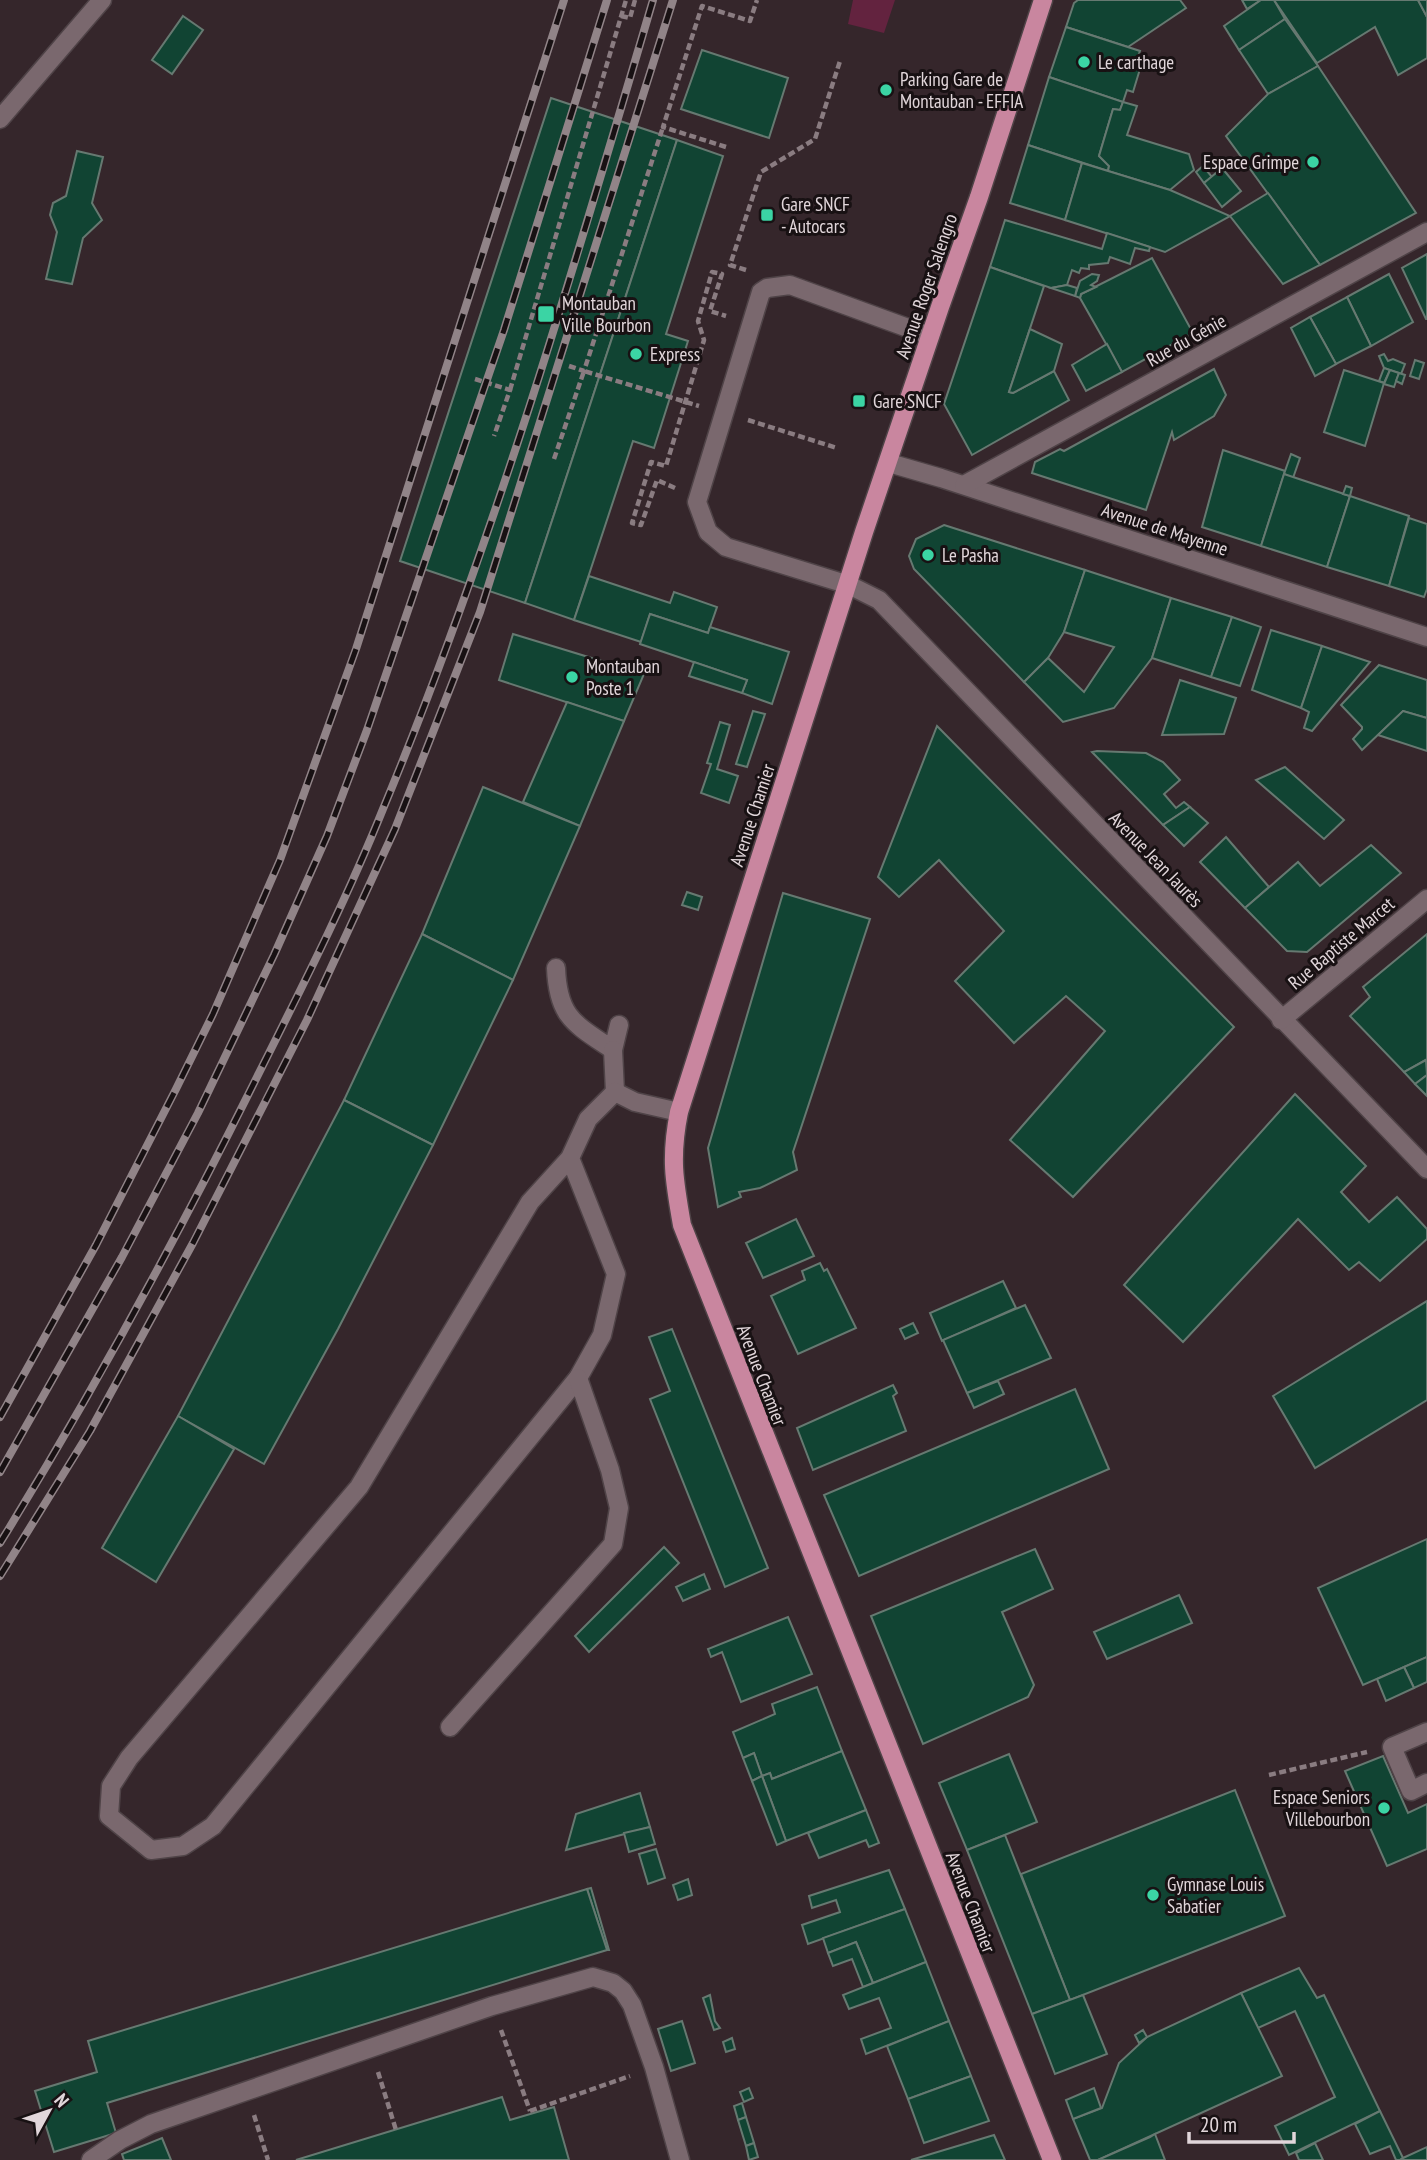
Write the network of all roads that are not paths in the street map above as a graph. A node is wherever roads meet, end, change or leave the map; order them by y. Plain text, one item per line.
1 (102, 0) edge
2 (1043, 0) edge
3 (0, 119) edge
4 (1427, 232) edge
5 (930, 336) junction
6 (889, 463) junction
7 (964, 485) junction
8 (849, 585) junction
9 (1427, 638) edge
10 (1427, 899) edge
11 (556, 968) dead end
12 (1281, 1020) junction
13 (620, 1025) dead end
14 (613, 1050) junction
15 (615, 1092) junction
16 (679, 1111) junction
17 (570, 1158) junction
18 (1427, 1169) edge
19 (578, 1378) junction
20 (450, 1727) dead end
21 (1427, 1732) edge
22 (1427, 1783) edge
23 (91, 2160) edge
24 (680, 2160) edge
25 (1052, 2160) edge

1 - 3 street
2 - 5 main road, Avenue Roger Salengro
4 - 7 street, Rue du Génie
5 - 6 main road, Avenue Roger Salengro
5 - 8 street, Avenue Jean Jaurès
6 - 7 street, Avenue de Mayenne
6 - 8 main road, Avenue Roger Salengro
7 - 9 street, Avenue de Mayenne
8 - 12 street, Avenue Jean Jaurès
8 - 16 main road, Avenue Chamier
10 - 12 street, Rue Baptiste Marcet
11 - 14 street
12 - 18 street, Avenue Jean Jaurès
13 - 14 street
14 - 15 street
15 - 16 street
15 - 17 street
16 - 25 main road, Avenue Chamier
17 - 19 street
17 - 19 street
19 - 20 street
21 - 22 street
23 - 24 street

